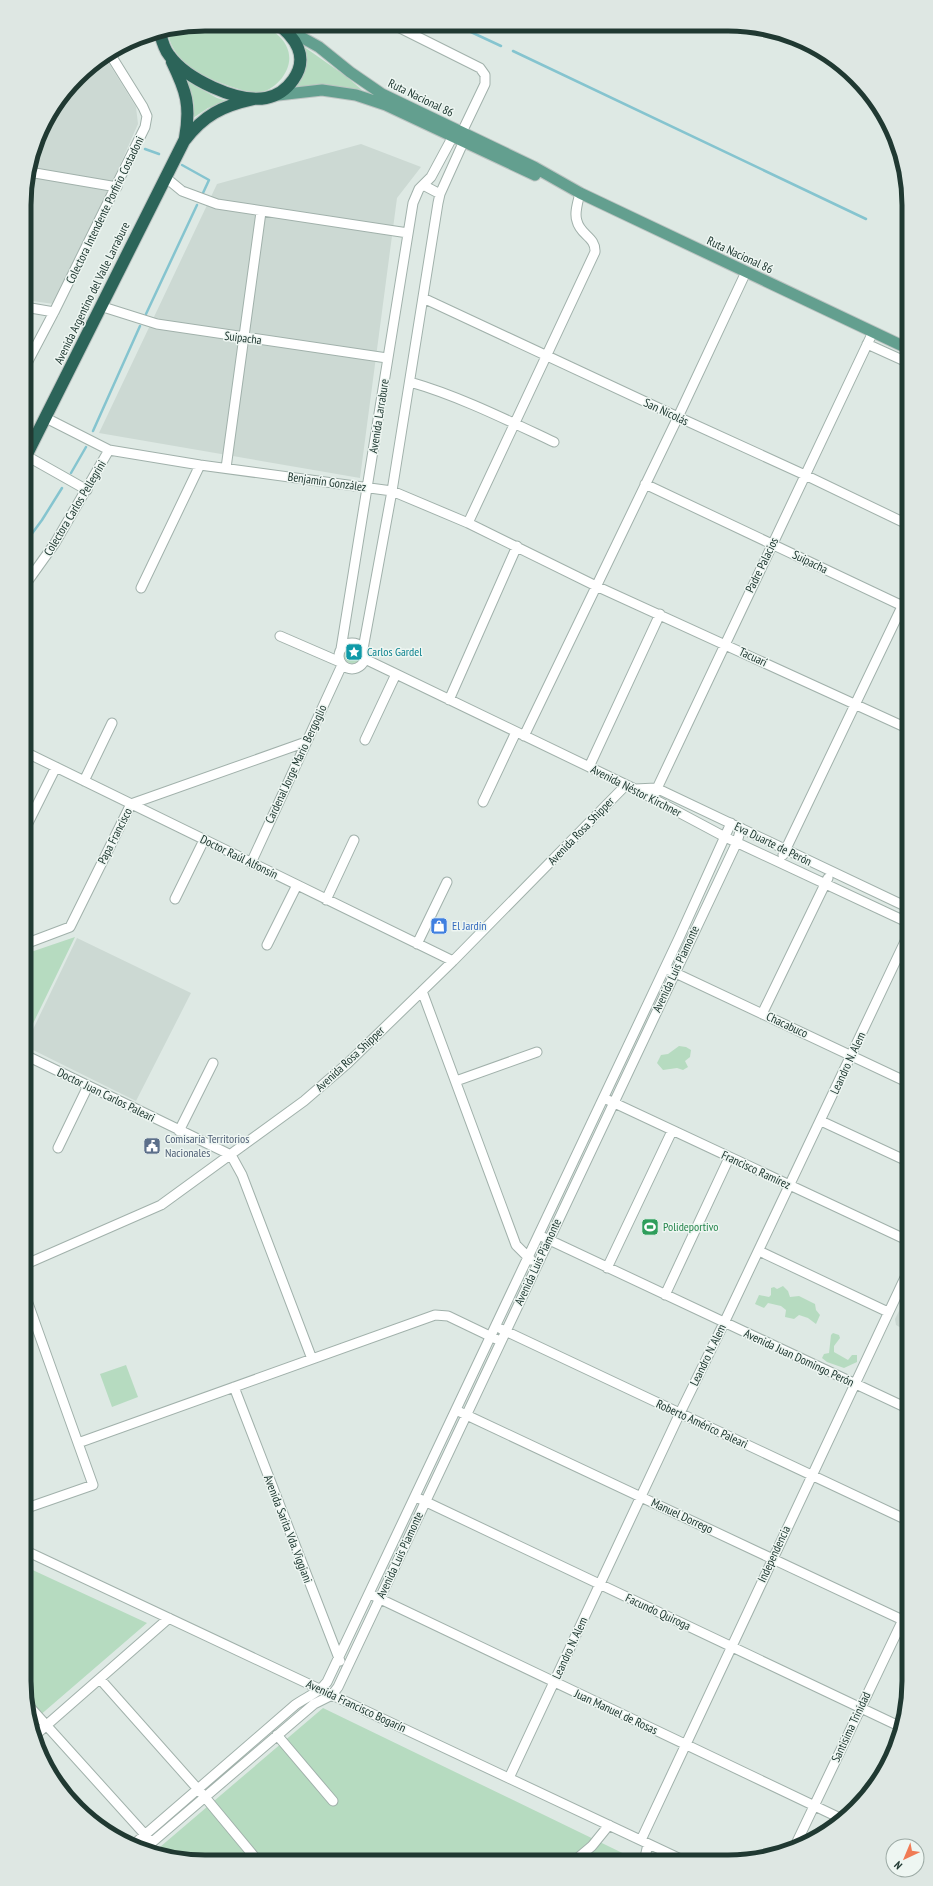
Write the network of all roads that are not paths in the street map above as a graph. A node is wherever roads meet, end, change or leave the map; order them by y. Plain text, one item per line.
1 (285, 31) edge
2 (290, 31) edge
3 (406, 31) edge
4 (160, 37) edge
5 (169, 56) junction
6 (112, 57) edge
7 (278, 95) junction
8 (254, 99) junction
9 (459, 137) junction
10 (184, 141) junction
11 (34, 173) edge
12 (165, 178) junction
13 (423, 185) junction
14 (117, 186) junction
15 (580, 193) junction
16 (440, 194) junction
17 (261, 212) junction
18 (408, 233) junction
19 (746, 272) junction
20 (423, 298) junction
21 (100, 306) junction
22 (31, 308) edge
23 (54, 312) junction
24 (873, 332) junction
25 (243, 337) junction
26 (867, 344) junction
27 (902, 346) edge
28 (31, 356) edge
29 (546, 356) junction
30 (388, 358) junction
31 (902, 360) edge
32 (410, 382) junction
33 (46, 418) junction
34 (678, 418) junction
35 (514, 423) junction
36 (554, 442) dead end
37 (31, 447) edge
38 (109, 450) junction
39 (31, 460) edge
40 (200, 465) junction
41 (226, 468) junction
42 (805, 475) junction
43 (646, 484) junction
44 (368, 488) junction
45 (88, 490) junction
46 (392, 491) junction
47 (902, 522) edge
48 (468, 523) junction
49 (772, 544) junction
50 (517, 546) junction
51 (31, 577) edge
52 (596, 586) junction
53 (141, 588) dead end
54 (902, 606) edge
55 (660, 614) junction
56 (902, 616) edge
57 (280, 636) dead end
58 (724, 644) junction
59 (341, 648) junction
60 (363, 649) junction
61 (364, 659) junction
62 (341, 664) junction
63 (396, 674) junction
64 (449, 700) junction
65 (855, 704) junction
66 (112, 722) dead end
67 (902, 726) edge
68 (520, 734) junction
69 (364, 740) dead end
70 (306, 742) junction
71 (31, 755) edge
72 (56, 767) junction
73 (589, 767) junction
74 (84, 781) junction
75 (626, 785) junction
76 (656, 788) junction
77 (635, 789) junction
78 (652, 799) junction
79 (483, 802) dead end
80 (131, 804) junction
81 (31, 817) edge
82 (731, 823) junction
83 (741, 828) junction
84 (725, 837) junction
85 (204, 840) junction
86 (354, 840) dead end
87 (737, 842) junction
88 (786, 850) junction
89 (780, 862) junction
90 (251, 863) junction
91 (831, 871) junction
92 (447, 882) dead end
93 (826, 883) junction
94 (297, 885) junction
95 (175, 899) dead end
96 (326, 900) junction
97 (902, 905) edge
98 (902, 920) edge
99 (31, 942) edge
100 (417, 944) junction
101 (268, 945) dead end
102 (902, 948) edge
103 (453, 961) junction
104 (664, 968) junction
105 (674, 972) junction
106 (422, 991) junction
107 (762, 1014) junction
108 (538, 1052) dead end
109 (852, 1056) junction
110 (31, 1058) edge
111 (213, 1063) dead end
112 (902, 1079) edge
113 (456, 1082) junction
114 (88, 1086) junction
115 (604, 1097) junction
116 (613, 1103) junction
117 (821, 1121) junction
118 (179, 1131) junction
119 (672, 1131) junction
120 (58, 1148) dead end
121 (231, 1155) junction
122 (729, 1158) junction
123 (902, 1159) edge
124 (790, 1186) junction
125 (538, 1235) junction
126 (902, 1239) edge
127 (548, 1240) junction
128 (759, 1251) junction
129 (528, 1258) junction
130 (31, 1262) edge
131 (537, 1265) junction
132 (607, 1268) junction
133 (902, 1283) edge
134 (665, 1295) junction
135 (31, 1312) edge
136 (888, 1312) junction
137 (724, 1323) junction
138 (495, 1327) junction
139 (505, 1330) junction
140 (490, 1336) junction
141 (500, 1341) junction
142 (312, 1359) junction
143 (854, 1384) junction
144 (234, 1387) junction
145 (902, 1406) edge
146 (456, 1410) junction
147 (680, 1413) junction
148 (466, 1415) junction
149 (78, 1443) junction
150 (811, 1475) junction
151 (415, 1496) junction
152 (640, 1497) junction
153 (425, 1501) junction
154 (31, 1507) edge
155 (902, 1518) edge
156 (31, 1555) edge
157 (772, 1559) junction
158 (600, 1584) junction
159 (369, 1593) junction
160 (379, 1599) junction
161 (168, 1618) junction
162 (902, 1620) edge
163 (902, 1627) edge
164 (731, 1647) junction
165 (338, 1659) junction
166 (346, 1668) junction
167 (100, 1679) junction
168 (554, 1682) junction
169 (322, 1690) junction
170 (332, 1695) junction
171 (861, 1708) junction
172 (33, 1711) edge
173 (896, 1725) edge
174 (46, 1726) junction
175 (39, 1732) edge
176 (277, 1735) junction
177 (686, 1745) junction
178 (509, 1778) junction
179 (198, 1789) junction
180 (204, 1796) junction
181 (333, 1801) dead end
182 (815, 1805) junction
183 (838, 1816) edge
184 (609, 1825) junction
185 (144, 1834) junction
186 (798, 1840) edge
187 (137, 1841) edge
188 (152, 1842) junction
189 (644, 1842) junction
190 (148, 1846) edge
191 (253, 1855) edge
192 (581, 1855) edge
193 (644, 1855) edge
194 (672, 1855) edge

1 - 7 highway
2 - 9 main road, Ruta Nacional 86
3 - 9 street
4 - 5 highway
5 - 8 highway
5 - 10 highway
6 - 14 street, Colectora Intendente Porfirio Costadoni
7 - 8 highway
7 - 9 main road, Ruta Nacional 86
8 - 10 highway
9 - 13 street, Avenida Larrabure
9 - 15 main road, Ruta Nacional 86
9 - 16 street, Avenida Larrabure
10 - 12 highway, Avenida Argentino del Valle Larrabure
11 - 14 street
12 - 17 street
12 - 21 highway, Avenida Argentino del Valle Larrabure
13 - 16 street
13 - 18 street, Avenida Larrabure
14 - 23 street, Colectora Intendente Porfirio Costadoni
15 - 19 main road, Ruta Nacional 86
15 - 29 street
16 - 20 street, Avenida Larrabure
17 - 18 street
17 - 25 street
18 - 30 street, Avenida Larrabure
19 - 24 main road, Ruta Nacional 86
19 - 34 street
20 - 29 street, San Nicolás
20 - 32 street, Avenida Larrabure
21 - 25 street, Suipacha
21 - 33 highway, Avenida Argentino del Valle Larrabure
22 - 23 street
23 - 28 street, Colectora Intendente Porfirio Costadoni
24 - 26 street, Padre Palacios
24 - 27 main road, Ruta Nacional 86
25 - 30 street, Suipacha
25 - 41 street
26 - 31 street
26 - 42 street, Padre Palacios
29 - 34 street, San Nicolás
29 - 35 street
30 - 44 street, Avenida Larrabure
32 - 35 street
32 - 46 street, Avenida Larrabure
33 - 37 highway, Avenida Argentino del Valle Larrabure
33 - 38 street, Benjamín González
34 - 42 street, San Nicolás
34 - 43 street
35 - 36 street
35 - 48 street
38 - 40 street, Benjamín González
38 - 45 street, Colectora Carlos Pellegrini
39 - 45 street
40 - 41 street, Benjamín González
40 - 53 street
41 - 44 street, Benjamín González
42 - 47 street, San Nicolás
42 - 49 street, Padre Palacios
43 - 49 street, Suipacha
43 - 52 street
44 - 46 street, Benjamín González
44 - 59 street, Avenida Larrabure
45 - 51 street, Colectora Carlos Pellegrini
46 - 48 street, Benjamín González
46 - 60 street, Avenida Larrabure
48 - 50 street, Benjamín González
49 - 54 street, Suipacha
49 - 58 street, Padre Palacios
50 - 52 street, Benjamín González
50 - 64 street
52 - 55 street, Tacuarí
52 - 68 street
55 - 58 street, Tacuarí
55 - 73 street
56 - 65 street
57 - 62 street
58 - 65 street, Tacuarí
58 - 76 street, Padre Palacios
59 - 60 street
59 - 62 street
60 - 61 street
61 - 62 street
61 - 63 street, Avenida Néstor Kirchner
62 - 70 street, Cardenal Jorge Mario Bergoglio
63 - 64 street, Avenida Néstor Kirchner
63 - 69 street
64 - 68 street, Avenida Néstor Kirchner
65 - 67 street, Tacuarí
65 - 88 street
66 - 74 street
68 - 73 street, Avenida Néstor Kirchner
68 - 79 street
70 - 80 street, Papa Francisco
70 - 90 street, Cardenal Jorge Mario Bergoglio
71 - 72 street, Doctor Raúl Alfonsín
72 - 74 street, Doctor Raúl Alfonsín
72 - 81 street
73 - 75 street, Avenida Néstor Kirchner
74 - 80 street, Doctor Raúl Alfonsín
75 - 77 street, Avenida Néstor Kirchner
75 - 103 street, Avenida Rosa Shipper
76 - 77 street, Eva Duarte de Perón
76 - 78 street, Padre Palacios
76 - 82 street, Eva Duarte de Perón
77 - 78 street, Avenida Néstor Kirchner
78 - 84 street, Avenida Néstor Kirchner
80 - 85 street, Doctor Raúl Alfonsín
80 - 99 street, Papa Francisco
82 - 83 street, Eva Duarte de Perón
82 - 84 street, Avenida Luis Piamonte
83 - 87 street, Avenida Luis Piamonte
83 - 88 street, Eva Duarte de Perón
84 - 87 street, Avenida Néstor Kirchner
84 - 104 street, Avenida Luis Piamonte
85 - 90 street, Doctor Raúl Alfonsín
85 - 95 street
86 - 96 street
87 - 89 street, Avenida Néstor Kirchner
87 - 105 street, Avenida Luis Piamonte
88 - 89 street
88 - 91 street, Eva Duarte de Perón
89 - 93 street, Avenida Néstor Kirchner
90 - 94 street, Doctor Raúl Alfonsín
91 - 93 street
91 - 97 street, Eva Duarte de Perón
92 - 100 street
93 - 98 street, Avenida Néstor Kirchner
93 - 107 street
94 - 96 street, Doctor Raúl Alfonsín
94 - 101 street
96 - 100 street, Doctor Raúl Alfonsín
100 - 103 street, Doctor Raúl Alfonsín
102 - 109 street, Leandro N. Alem
103 - 106 street, Avenida Rosa Shipper
104 - 105 street, Chacabuco
104 - 115 street, Avenida Luis Piamonte
105 - 107 street, Chacabuco
105 - 116 street, Avenida Luis Piamonte
106 - 113 street
106 - 121 street, Avenida Rosa Shipper
107 - 109 street, Chacabuco
108 - 113 street
109 - 112 street, Chacabuco
109 - 117 street, Leandro N. Alem
110 - 114 street, Doctor Juan Carlos Paleari
111 - 118 street
113 - 129 street
114 - 118 street, Doctor Juan Carlos Paleari
114 - 120 street
115 - 116 street, Francisco Ramírez
115 - 125 street, Avenida Luis Piamonte
116 - 119 street, Francisco Ramírez
116 - 127 street, Avenida Luis Piamonte
117 - 123 street
117 - 124 street, Leandro N. Alem
118 - 121 street, Doctor Juan Carlos Paleari
119 - 122 street, Francisco Ramírez
119 - 132 street
121 - 130 street, Avenida Rosa Shipper
121 - 142 street
122 - 124 street, Francisco Ramírez
122 - 134 street
124 - 126 street, Francisco Ramírez
124 - 128 street, Leandro N. Alem
125 - 127 street, Avenida Juan Domingo Perón
125 - 129 street, Avenida Luis Piamonte
127 - 131 street, Avenida Luis Piamonte
127 - 132 street, Avenida Juan Domingo Perón
128 - 136 street
128 - 137 street, Leandro N. Alem
129 - 131 street
129 - 138 street, Avenida Luis Piamonte
131 - 139 street, Avenida Luis Piamonte
132 - 134 street, Avenida Juan Domingo Perón
133 - 136 street, Independencia
134 - 137 street, Avenida Juan Domingo Perón
135 - 149 street
136 - 143 street, Independencia
137 - 143 street, Avenida Juan Domingo Perón
137 - 147 street, Leandro N. Alem
138 - 139 street, Roberto Américo Paleari
138 - 140 street, Avenida Luis Piamonte
139 - 141 street, Avenida Luis Piamonte
139 - 147 street, Roberto Américo Paleari
140 - 141 street
140 - 142 street
140 - 146 street, Avenida Luis Piamonte
141 - 148 street, Avenida Luis Piamonte
142 - 144 street
143 - 145 street, Avenida Juan Domingo Perón
143 - 150 street, Independencia
144 - 149 street
144 - 165 street, Avenida Sarita Vda. Viggiani
146 - 148 street, Manuel Dorrego
146 - 151 street, Avenida Luis Piamonte
147 - 150 street, Roberto Américo Paleari
147 - 152 street, Leandro N. Alem
148 - 152 street, Manuel Dorrego
148 - 153 street, Avenida Luis Piamonte
149 - 154 street
150 - 155 street, Roberto Américo Paleari
150 - 157 street, Independencia
151 - 153 street, Facundo Quiroga
151 - 159 street, Avenida Luis Piamonte
152 - 157 street, Manuel Dorrego
152 - 158 street, Leandro N. Alem
153 - 158 street, Facundo Quiroga
153 - 160 street, Avenida Luis Piamonte
156 - 161 street, Avenida Francisco Bogarín
157 - 162 street, Manuel Dorrego
157 - 164 street, Independencia
158 - 164 street, Facundo Quiroga
158 - 168 street, Leandro N. Alem
159 - 160 street, Juan Manuel de Rosas
159 - 165 street, Avenida Luis Piamonte
160 - 166 street, Avenida Luis Piamonte
160 - 168 street, Juan Manuel de Rosas
161 - 167 street
161 - 169 street, Avenida Francisco Bogarín
163 - 171 street, Santisima Trinidad
164 - 171 street, Facundo Quiroga
164 - 177 street, Independencia
165 - 166 street, Avenida Sarita Vda. Viggiani
165 - 169 street, Avenida Luis Piamonte
166 - 170 street, Avenida Luis Piamonte
167 - 174 street
167 - 179 street
168 - 177 street, Juan Manuel de Rosas
168 - 178 street, Leandro N. Alem
169 - 170 street, Avenida Francisco Bogarín
169 - 179 street
170 - 176 street
170 - 178 street, Avenida Francisco Bogarín
171 - 173 street, Facundo Quiroga
171 - 182 street, Santisima Trinidad
172 - 174 street
174 - 175 street
174 - 185 street
176 - 180 street
176 - 181 street
177 - 182 street, Juan Manuel de Rosas
177 - 189 street, Independencia
178 - 184 street, Avenida Francisco Bogarín
179 - 180 street
179 - 185 street
180 - 188 street
180 - 191 street
182 - 183 street, Juan Manuel de Rosas
182 - 186 street, Santisima Trinidad
184 - 189 street, Avenida Francisco Bogarín
184 - 192 street
185 - 187 street
185 - 188 street
188 - 190 street
189 - 193 street, Independencia
189 - 194 street, Avenida Francisco Bogarín

